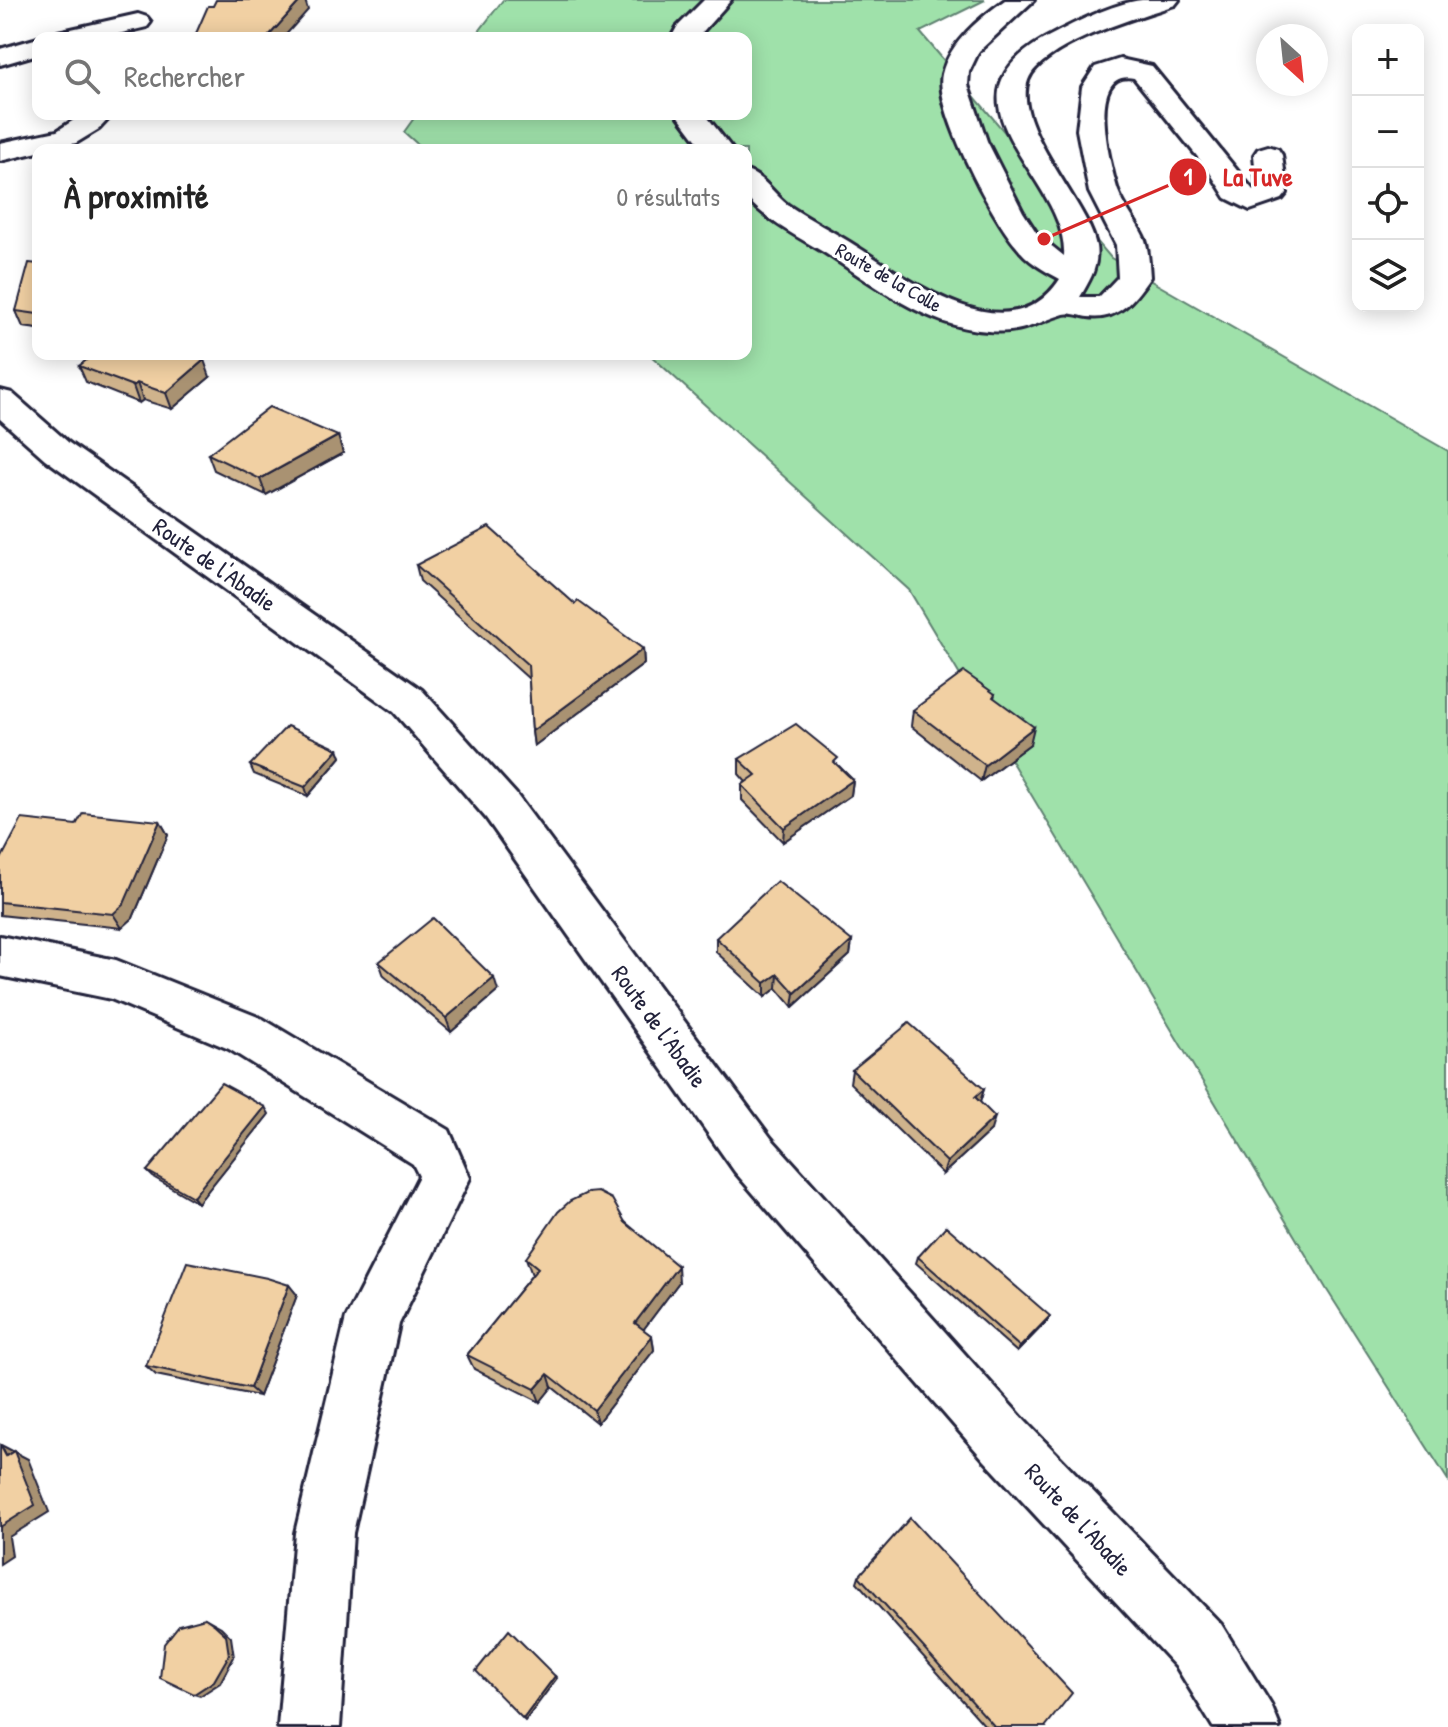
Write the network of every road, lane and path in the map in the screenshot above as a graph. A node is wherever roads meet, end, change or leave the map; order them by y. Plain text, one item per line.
1 (718, 0) edge
2 (1021, 0) edge
3 (1166, 0) edge
4 (139, 22) edge
5 (94, 32) edge
6 (686, 32) edge
7 (32, 48) edge
8 (0, 57) edge
9 (94, 120) edge
10 (696, 120) edge
11 (37, 144) edge
12 (714, 144) edge
13 (32, 145) edge
14 (0, 152) edge
15 (1268, 155) dead end
16 (752, 186) edge
17 (1077, 276) junction
18 (1060, 302) junction
19 (0, 401) edge
20 (0, 956) edge
21 (309, 1727) edge
22 (1249, 1727) edge

1 - 6 street
2 - 17 street
3 - 17 street
4 - 5 street
7 - 8 street
9 - 11 street
10 - 12 street
13 - 14 street
15 - 18 street
16 - 18 street, Route de la Colle
17 - 18 street
19 - 22 street, Route de l'Abadie
20 - 21 street

